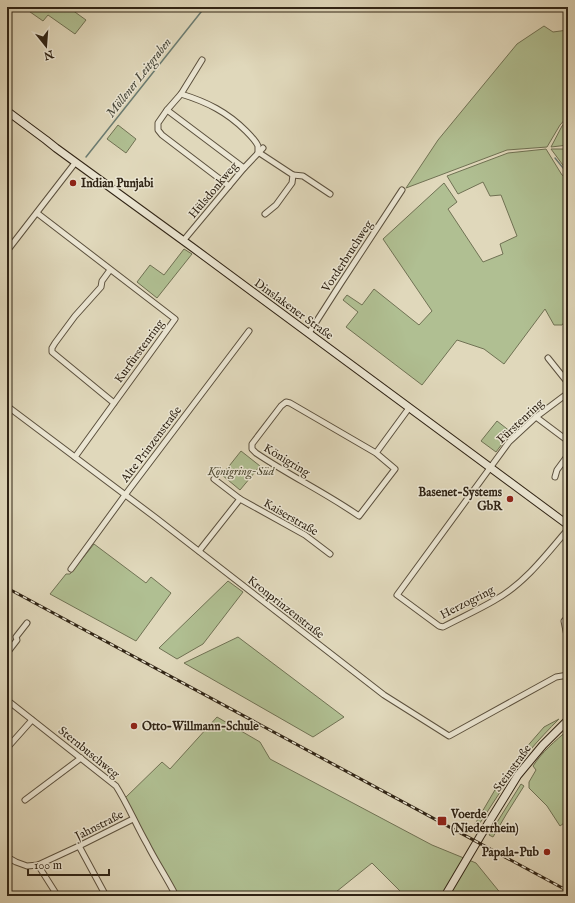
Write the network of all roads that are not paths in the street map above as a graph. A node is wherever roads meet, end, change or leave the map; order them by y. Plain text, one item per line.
1 (202, 60) dead end
2 (181, 94) junction
3 (167, 110) junction
4 (7, 111) edge
5 (263, 148) dead end
6 (258, 152) junction
7 (75, 163) junction
8 (244, 168) junction
9 (293, 175) junction
10 (229, 186) junction
11 (402, 190) dead end
12 (330, 194) dead end
13 (36, 213) junction
14 (265, 214) dead end
15 (183, 240) junction
16 (7, 250) edge
17 (110, 270) junction
18 (249, 331) dead end
19 (309, 333) junction
20 (548, 358) dead end
21 (568, 383) edge
22 (568, 393) edge
23 (114, 403) junction
24 (7, 406) edge
25 (409, 408) junction
26 (536, 417) junction
27 (568, 441) edge
28 (376, 453) junction
29 (568, 455) edge
30 (75, 457) junction
31 (490, 468) junction
32 (555, 477) dead end
33 (214, 479) dead end
34 (125, 495) junction
35 (240, 499) junction
36 (568, 525) edge
37 (568, 529) edge
38 (199, 552) junction
39 (330, 554) dead end
40 (71, 569) dead end
41 (568, 617) edge
42 (27, 623) dead end
43 (568, 641) edge
44 (7, 654) edge
45 (568, 675) edge
46 (7, 700) edge
47 (32, 720) junction
48 (568, 720) edge
49 (7, 748) edge
50 (81, 758) junction
51 (25, 800) dead end
52 (133, 819) junction
53 (79, 846) junction
54 (8, 859) edge
55 (38, 865) junction
56 (55, 896) edge
57 (106, 896) edge
58 (176, 896) edge
59 (445, 896) edge

1 - 2 street
2 - 3 street
2 - 6 street
3 - 8 street
3 - 10 street
4 - 7 main road, Dinslakener Straße
5 - 6 street, Hülsdonkweg
6 - 8 street, Hülsdonkweg
6 - 9 street
7 - 13 street
7 - 15 main road, Dinslakener Straße
8 - 10 street, Hülsdonkweg
9 - 12 street
9 - 14 street
10 - 15 street, Hülsdonkweg
11 - 19 street, Vorderbruchweg
13 - 16 street
13 - 17 street, Kurfürstenring
15 - 19 main road, Dinslakener Straße
17 - 23 street
17 - 23 street, Kurfürstenring
18 - 34 street, Alte Prinzenstraße
19 - 25 main road, Dinslakener Straße
20 - 21 street
22 - 26 street, Fürstenring
23 - 30 street, Kurfürstenring
24 - 30 street, Kronprinzenstraße
25 - 28 street
25 - 31 main road, Dinslakener Straße
26 - 27 street
26 - 31 street, Fürstenring
28 - 28 street, Königring
29 - 32 street
30 - 34 street, Kronprinzenstraße
31 - 36 main road, Dinslakener Straße
31 - 37 street, Herzogring
33 - 35 street, Kaiserstraße
34 - 38 street, Kronprinzenstraße
34 - 40 street, Alte Prinzenstraße
35 - 38 street
35 - 39 street, Kaiserstraße
38 - 45 street, Kronprinzenstraße
41 - 43 street
42 - 44 street
46 - 47 street, Sternbuschweg
47 - 49 street
47 - 50 street, Sternbuschweg
48 - 59 main road, Steinstraße
50 - 51 street
50 - 52 street, Sternbuschweg
52 - 53 street, Jahnstraße
52 - 58 street, Sternbuschweg
53 - 55 street, Jahnstraße
53 - 57 street
54 - 55 street
55 - 56 street

